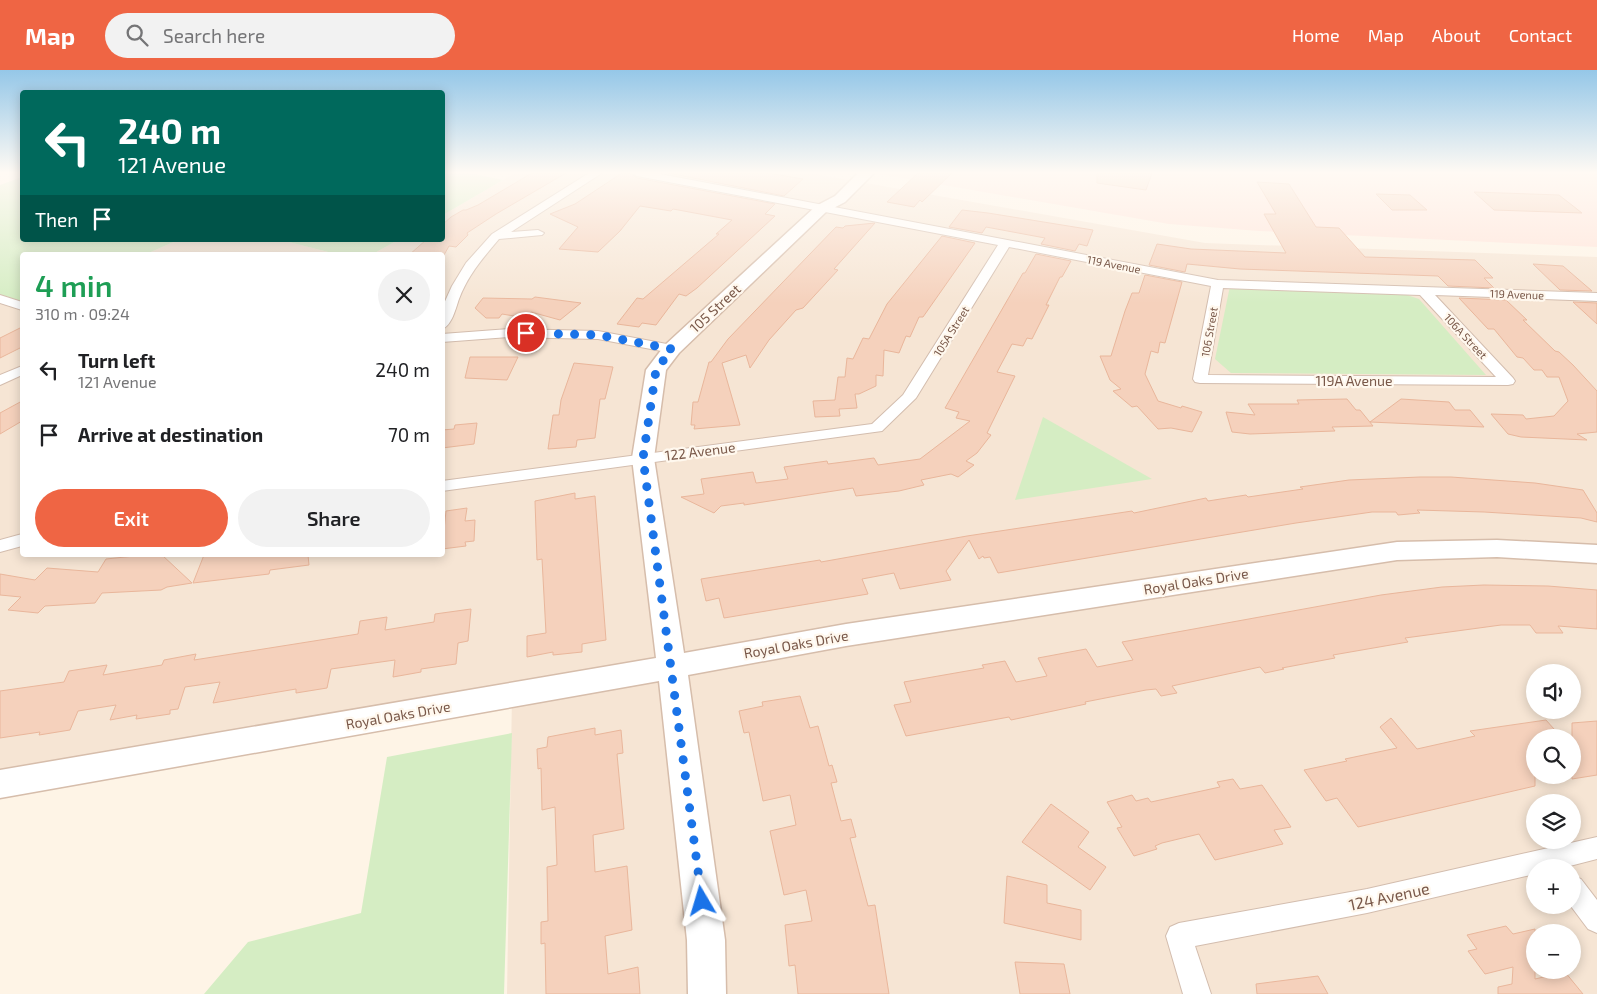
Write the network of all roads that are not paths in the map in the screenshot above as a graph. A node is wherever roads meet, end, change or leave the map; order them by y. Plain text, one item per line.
1 (528, 216) edge
2 (813, 216) edge
3 (858, 216) edge
4 (538, 233) dead end
5 (496, 236) junction
6 (1005, 244) junction
7 (1218, 284) junction
8 (1423, 290) junction
9 (1597, 297) edge
10 (0, 299) edge
11 (20, 305) edge
12 (445, 318) edge
13 (445, 338) edge
14 (672, 349) junction
15 (20, 371) edge
16 (1200, 379) joint
17 (0, 381) edge
18 (1508, 381) joint
19 (893, 414) joint
20 (643, 458) junction
21 (445, 486) edge
22 (20, 541) edge
23 (0, 546) edge
24 (1597, 554) edge
25 (672, 667) junction
26 (0, 784) edge
27 (1597, 848) edge
28 (1565, 859) edge
29 (1526, 869) edge
30 (1581, 900) edge
31 (1597, 920) edge
32 (707, 994) edge
33 (1197, 994) edge

1 - 5 street
2 - 14 street, 105 Street
3 - 6 street, 119 Avenue
4 - 5 street
5 - 12 street
6 - 7 street, 119 Avenue
6 - 19 street, 105A Street
7 - 8 street, 119 Avenue
7 - 16 street, 106 Street
8 - 9 street, 119 Avenue
8 - 18 street, 106A Street
10 - 11 street
13 - 14 street
14 - 20 street, 105 Street
15 - 17 street
16 - 18 street, 119A Avenue
19 - 20 street, 122 Avenue
20 - 21 street, 122 Avenue
20 - 25 street, 105 Street
22 - 23 street
24 - 25 street, Royal Oaks Drive
25 - 26 street, Royal Oaks Drive
25 - 32 street, 105 Street
27 - 28 street, 124 Avenue
29 - 33 street, 124 Avenue
30 - 31 street

